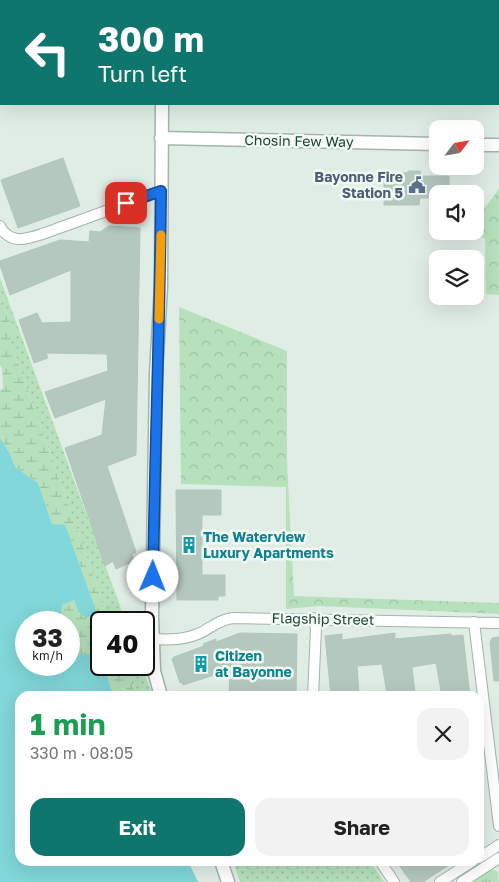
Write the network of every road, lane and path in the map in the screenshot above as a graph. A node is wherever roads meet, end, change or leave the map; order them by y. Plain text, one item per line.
1 (162, 105) edge
2 (161, 138) junction
3 (429, 144) edge
4 (484, 145) edge
5 (499, 146) edge
6 (161, 191) junction
7 (1, 228) edge
8 (152, 611) edge
9 (313, 618) junction
10 (474, 622) junction
11 (499, 623) edge
12 (155, 639) edge
13 (155, 674) edge
14 (160, 691) edge
15 (313, 691) edge
16 (482, 691) edge
17 (484, 704) edge
18 (499, 826) edge
19 (499, 845) edge
20 (484, 855) edge
21 (499, 858) edge
22 (223, 866) edge
23 (383, 866) edge
24 (465, 866) edge
25 (228, 882) edge
26 (394, 882) edge
27 (440, 882) edge
28 (462, 882) edge

1 - 2 street
2 - 3 street, Chosin Few Way
2 - 6 street
4 - 5 street
6 - 7 street
6 - 8 street
9 - 10 street, Flagship Street
9 - 12 street, Flagship Street
9 - 15 street
10 - 11 street, Flagship Street
10 - 16 street
13 - 14 street
17 - 18 street
19 - 20 street
21 - 28 street
22 - 25 street
23 - 26 street
24 - 27 street

